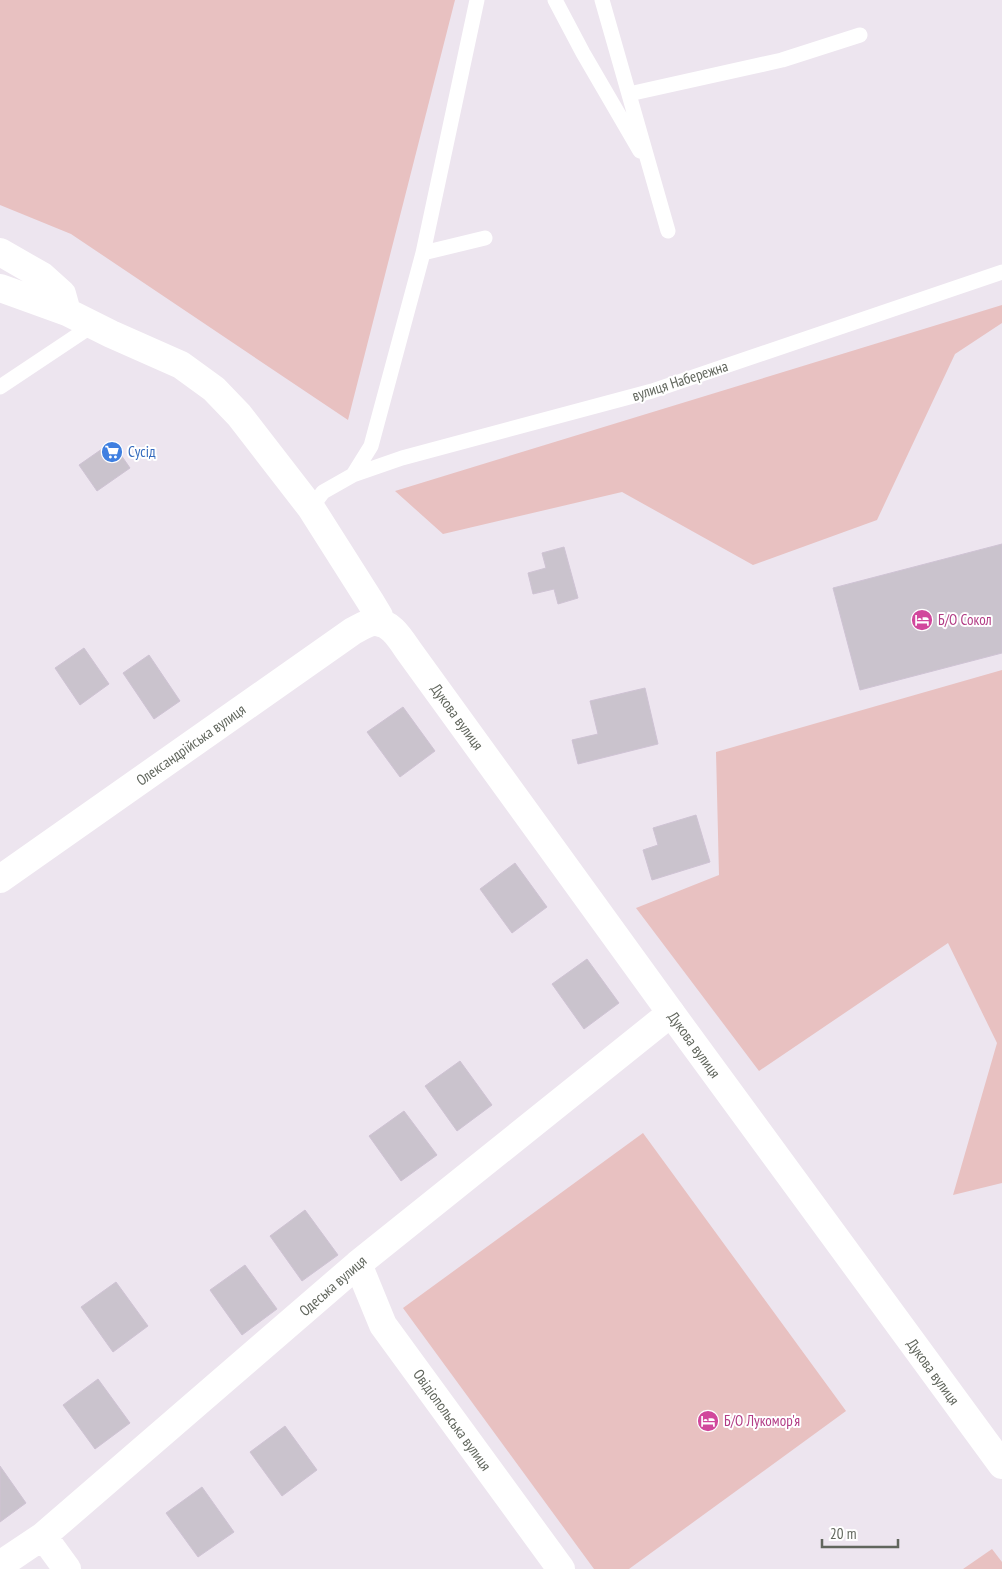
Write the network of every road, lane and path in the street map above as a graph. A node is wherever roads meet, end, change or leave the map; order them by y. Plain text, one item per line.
1 (477, 0) edge
2 (555, 0) edge
3 (602, 0) edge
4 (860, 35) dead end
5 (629, 94) junction
6 (651, 171) junction
7 (668, 231) dead end
8 (485, 238) dead end
9 (0, 252) edge
10 (423, 253) junction
11 (1002, 272) edge
12 (0, 288) edge
13 (67, 312) junction
14 (93, 325) junction
15 (0, 387) edge
16 (353, 475) junction
17 (311, 508) junction
18 (383, 624) junction
19 (0, 879) edge
20 (671, 1013) junction
21 (358, 1264) junction
22 (1002, 1465) edge
23 (43, 1536) junction
24 (0, 1565) edge
25 (67, 1569) edge
26 (561, 1569) edge

1 - 10 lane
2 - 6 lane
3 - 5 lane
4 - 5 lane
5 - 6 lane
6 - 7 lane
8 - 10 lane
9 - 13 street
10 - 16 lane
11 - 16 lane, вулиця Набережна
12 - 13 street, Дукова вулиця
13 - 14 street, Дукова вулиця
14 - 15 lane
14 - 17 street, Дукова вулиця
16 - 17 lane, вулиця Набережна
17 - 18 street, Дукова вулиця
18 - 19 street, Олександрійська вулиця
18 - 20 street, Дукова вулиця
20 - 21 street, Одеська вулиця
20 - 22 street, Дукова вулиця
21 - 23 street, Одеська вулиця
21 - 26 street, Овідіопольська вулиця
23 - 24 street, Одеська вулиця
23 - 25 street

